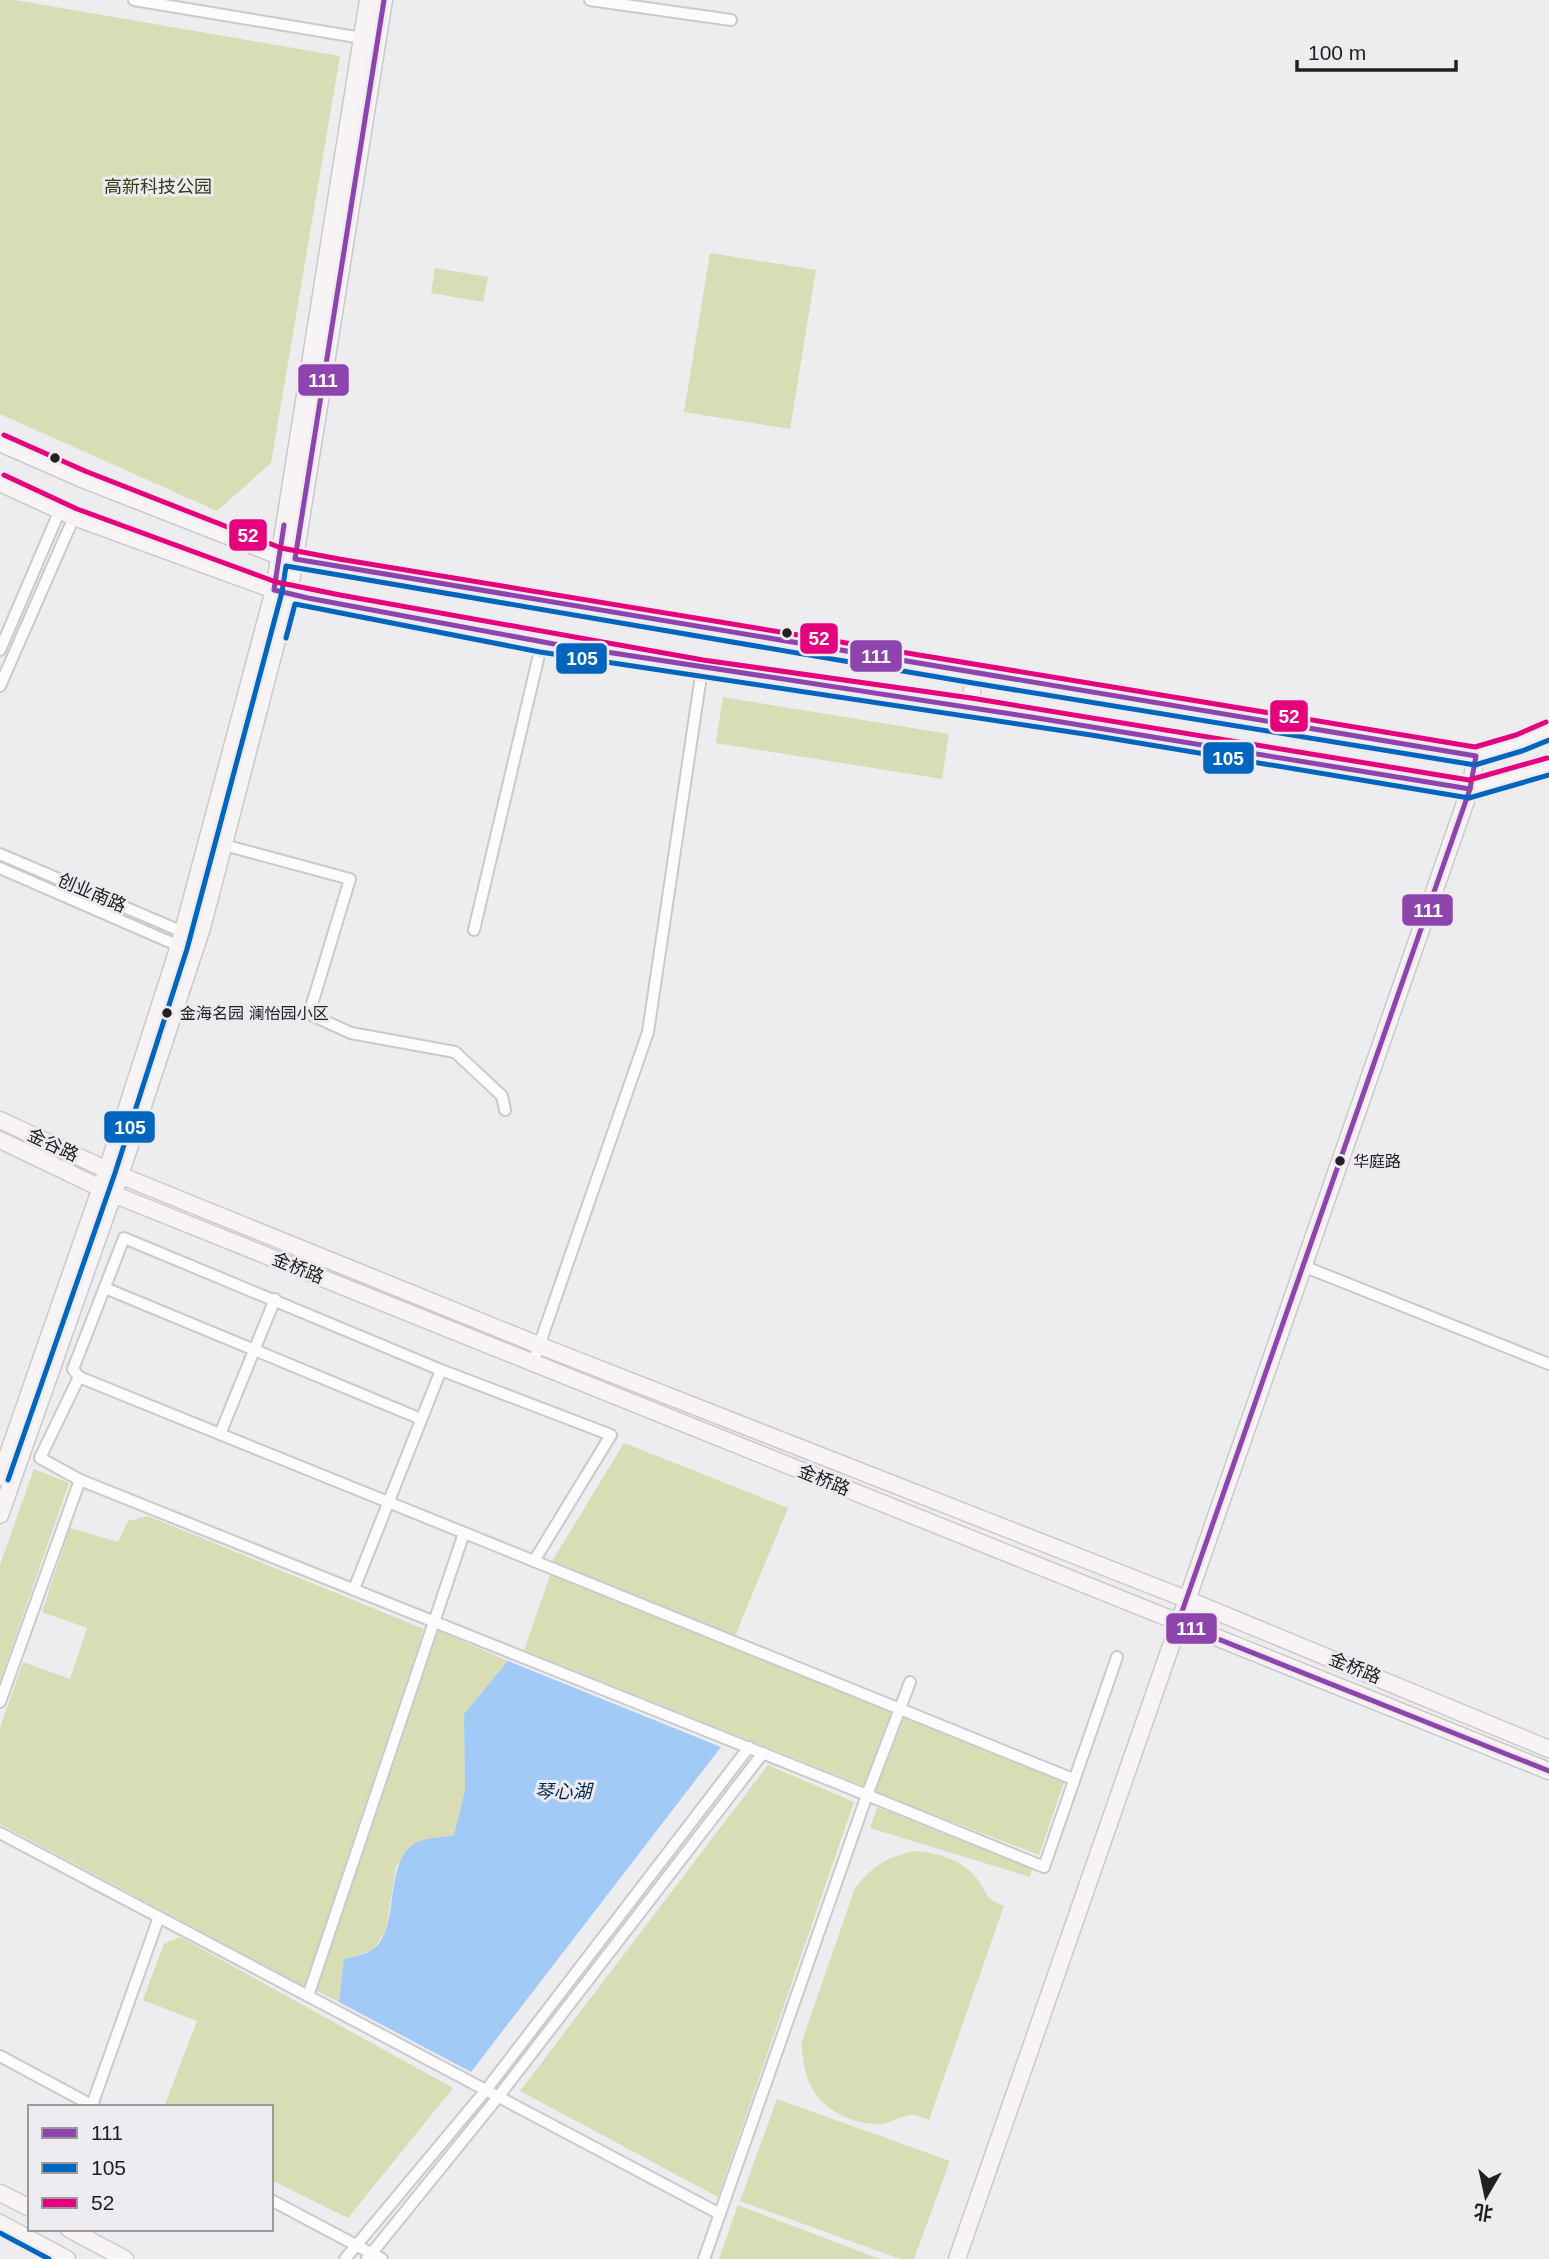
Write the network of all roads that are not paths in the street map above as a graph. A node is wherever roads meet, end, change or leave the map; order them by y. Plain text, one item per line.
1 (134, 0) edge
2 (368, 0) edge
3 (384, 0) edge
4 (590, 0) edge
5 (731, 20) dead end
6 (370, 39) junction
7 (0, 443) edge
8 (0, 483) edge
9 (67, 513) junction
10 (287, 558) junction
11 (282, 592) junction
12 (542, 642) junction
13 (0, 650) edge
14 (702, 669) junction
15 (974, 674) junction
16 (0, 686) edge
17 (970, 707) junction
18 (1549, 730) edge
19 (1476, 755) junction
20 (1549, 766) edge
21 (1470, 789) junction
22 (224, 845) junction
23 (0, 854) edge
24 (0, 868) edge
25 (474, 930) dead end
26 (181, 939) junction
27 (505, 1110) dead end
28 (0, 1120) edge
29 (0, 1140) edge
30 (113, 1172) junction
31 (106, 1191) junction
32 (1303, 1266) junction
33 (105, 1288) junction
34 (275, 1299) junction
35 (539, 1345) junction
36 (533, 1363) junction
37 (1549, 1364) edge
38 (441, 1370) junction
39 (79, 1377) junction
40 (421, 1419) junction
41 (220, 1434) junction
42 (0, 1477) edge
43 (80, 1480) junction
44 (388, 1502) junction
45 (0, 1516) edge
46 (464, 1533) junction
47 (534, 1562) junction
48 (354, 1589) junction
49 (1186, 1599) junction
50 (435, 1621) junction
51 (1178, 1623) junction
52 (1117, 1657) dead end
53 (910, 1682) dead end
54 (0, 1702) edge
55 (749, 1747) junction
56 (1549, 1749) edge
57 (763, 1753) junction
58 (1549, 1771) edge
59 (1073, 1779) junction
60 (867, 1795) junction
61 (0, 1833) edge
62 (159, 1917) junction
63 (308, 1996) junction
64 (0, 2056) edge
65 (486, 2090) junction
66 (498, 2096) junction
67 (91, 2105) edge
68 (93, 2105) edge
69 (0, 2193) edge
70 (273, 2201) edge
71 (28, 2207) edge
72 (720, 2214) junction
73 (0, 2223) edge
74 (73, 2231) edge
75 (356, 2245) junction
76 (368, 2256) edge
77 (67, 2259) edge
78 (125, 2259) edge
79 (345, 2259) edge
80 (382, 2259) edge
81 (704, 2259) edge
82 (957, 2259) edge

1 - 6 street
2 - 6 street
3 - 6 street
4 - 5 street
6 - 10 street
7 - 10 street
8 - 9 street
9 - 11 street
9 - 13 street
9 - 16 street
10 - 11 street
10 - 15 street
11 - 12 street
11 - 22 street
11 - 26 street
12 - 14 street
12 - 25 street
14 - 17 street
14 - 35 street
15 - 17 street
15 - 19 street
17 - 21 street
18 - 19 street
19 - 21 street
20 - 21 street
21 - 32 street
22 - 27 street
22 - 30 street
23 - 26 street, 创业南路
24 - 26 street, 创业南路
26 - 30 street
28 - 30 street, 金谷路
29 - 31 street, 金谷路
30 - 31 street
30 - 35 street, 金桥路
31 - 36 street, 金桥路
31 - 42 street
31 - 45 street
32 - 37 street
32 - 49 street
33 - 34 street
33 - 39 street
33 - 40 street
34 - 38 street
34 - 41 street
35 - 36 street
35 - 49 street, 金桥路
36 - 51 street, 金桥路
38 - 40 street
38 - 47 street
39 - 41 street
39 - 43 street
40 - 44 street
41 - 44 street
43 - 48 street
43 - 54 street
44 - 46 street
44 - 48 street
46 - 47 street
46 - 50 street
47 - 59 street
48 - 50 street
49 - 51 street
49 - 56 street, 金桥路
50 - 55 street
50 - 63 street
51 - 58 street, 金桥路
51 - 82 street
52 - 59 street
53 - 60 street
55 - 57 street
55 - 65 street
57 - 60 street
57 - 66 street
59 - 60 street
60 - 72 street
61 - 62 street
62 - 63 street
62 - 68 street
63 - 65 street
64 - 67 street
65 - 66 street
65 - 75 street
66 - 72 street
66 - 76 street
69 - 71 street
70 - 75 street
72 - 81 street
73 - 77 street
74 - 78 street
75 - 76 street
75 - 79 street
76 - 80 street

